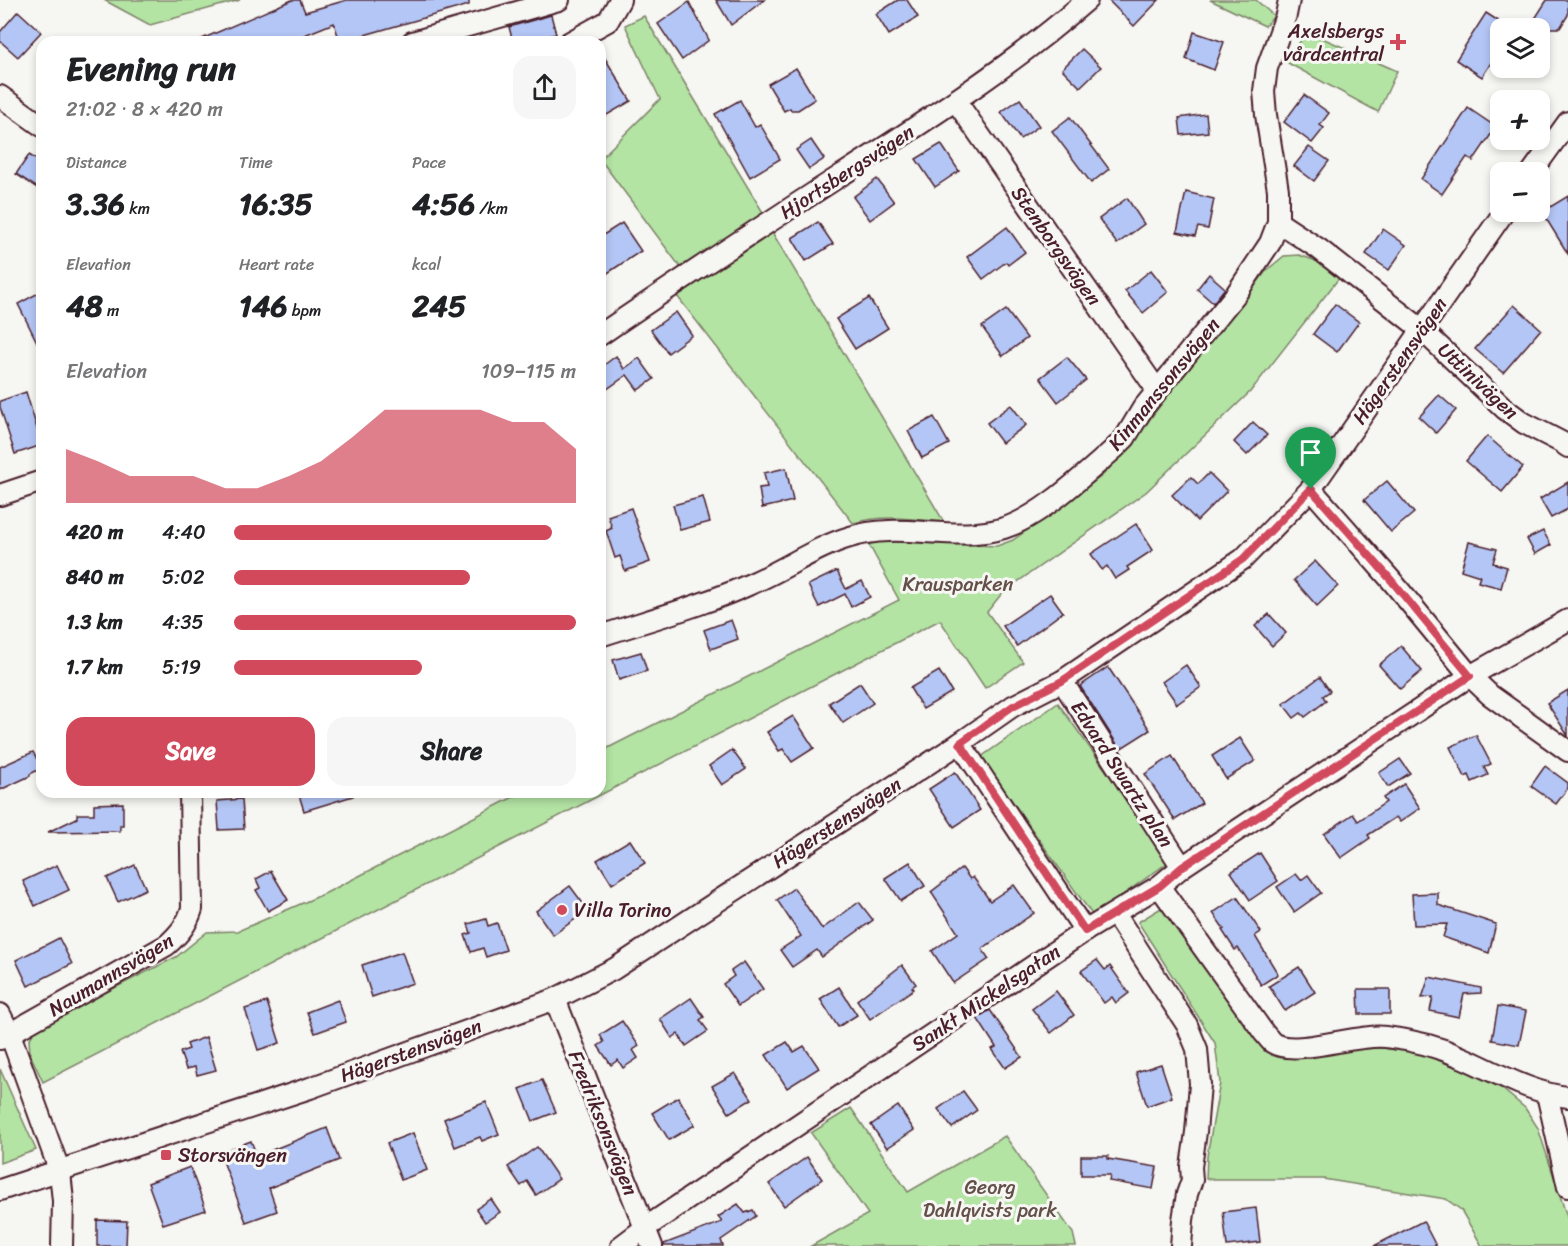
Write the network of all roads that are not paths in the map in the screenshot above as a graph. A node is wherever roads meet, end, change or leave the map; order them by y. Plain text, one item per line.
1 (560, 0) edge
2 (620, 0) edge
3 (1087, 0) edge
4 (1289, 0) edge
5 (433, 36) edge
6 (581, 36) edge
7 (0, 96) edge
8 (956, 101) junction
9 (36, 122) edge
10 (1568, 122) edge
11 (1539, 162) edge
12 (1278, 222) junction
13 (1497, 222) edge
14 (1422, 329) junction
15 (606, 331) edge
16 (1157, 390) junction
17 (1568, 447) edge
18 (36, 483) edge
19 (1311, 489) junction
20 (0, 495) edge
21 (1568, 620) edge
22 (606, 634) edge
23 (1470, 676) junction
24 (1062, 681) junction
25 (960, 743) junction
26 (1568, 751) edge
27 (190, 798) edge
28 (1182, 867) junction
29 (1160, 886) junction
30 (1115, 914) junction
31 (1085, 931) junction
32 (555, 999) junction
33 (0, 1014) edge
34 (5, 1036) edge
35 (1547, 1095) junction
36 (1568, 1097) edge
37 (60, 1172) junction
38 (1568, 1187) edge
39 (0, 1190) edge
40 (648, 1237) edge
41 (62, 1246) edge
42 (621, 1246) edge
43 (1181, 1246) edge

1 - 5 street
2 - 6 street
3 - 8 street, Hjortsbergsvägen
4 - 12 street, Kinmanssonsvägen
7 - 9 street
8 - 15 street, Hjortsbergsvägen
8 - 16 street, Stenborgsvägen
10 - 11 street
12 - 14 street, Uttinivägen
12 - 16 street, Kinmanssonsvägen
13 - 14 street, Hägerstensvägen
14 - 17 street, Uttinivägen
14 - 19 street, Hägerstensvägen
16 - 22 street, Kinmanssonsvägen
18 - 20 street
19 - 23 street
19 - 24 street, Hägerstensvägen
21 - 23 street, Sankt Mickelsgatan
23 - 26 street
23 - 28 street, Sankt Mickelsgatan
24 - 25 street, Hägerstensvägen
24 - 28 street, Edvard Swartz plan
25 - 31 street
25 - 32 street, Hägerstensvägen
27 - 34 street, Naumannsvägen
28 - 29 street, Sankt Mickelsgatan
29 - 30 street, Sankt Mickelsgatan
29 - 35 street
30 - 31 street, Sankt Mickelsgatan
30 - 43 street
31 - 40 street, Sankt Mickelsgatan
32 - 37 street, Hägerstensvägen
32 - 40 street, Fredriksonsvägen
33 - 34 street
34 - 37 street
35 - 36 street
35 - 38 street
37 - 39 street, Hägerstensvägen
37 - 41 street
40 - 42 street, Sankt Mickelsgatan

